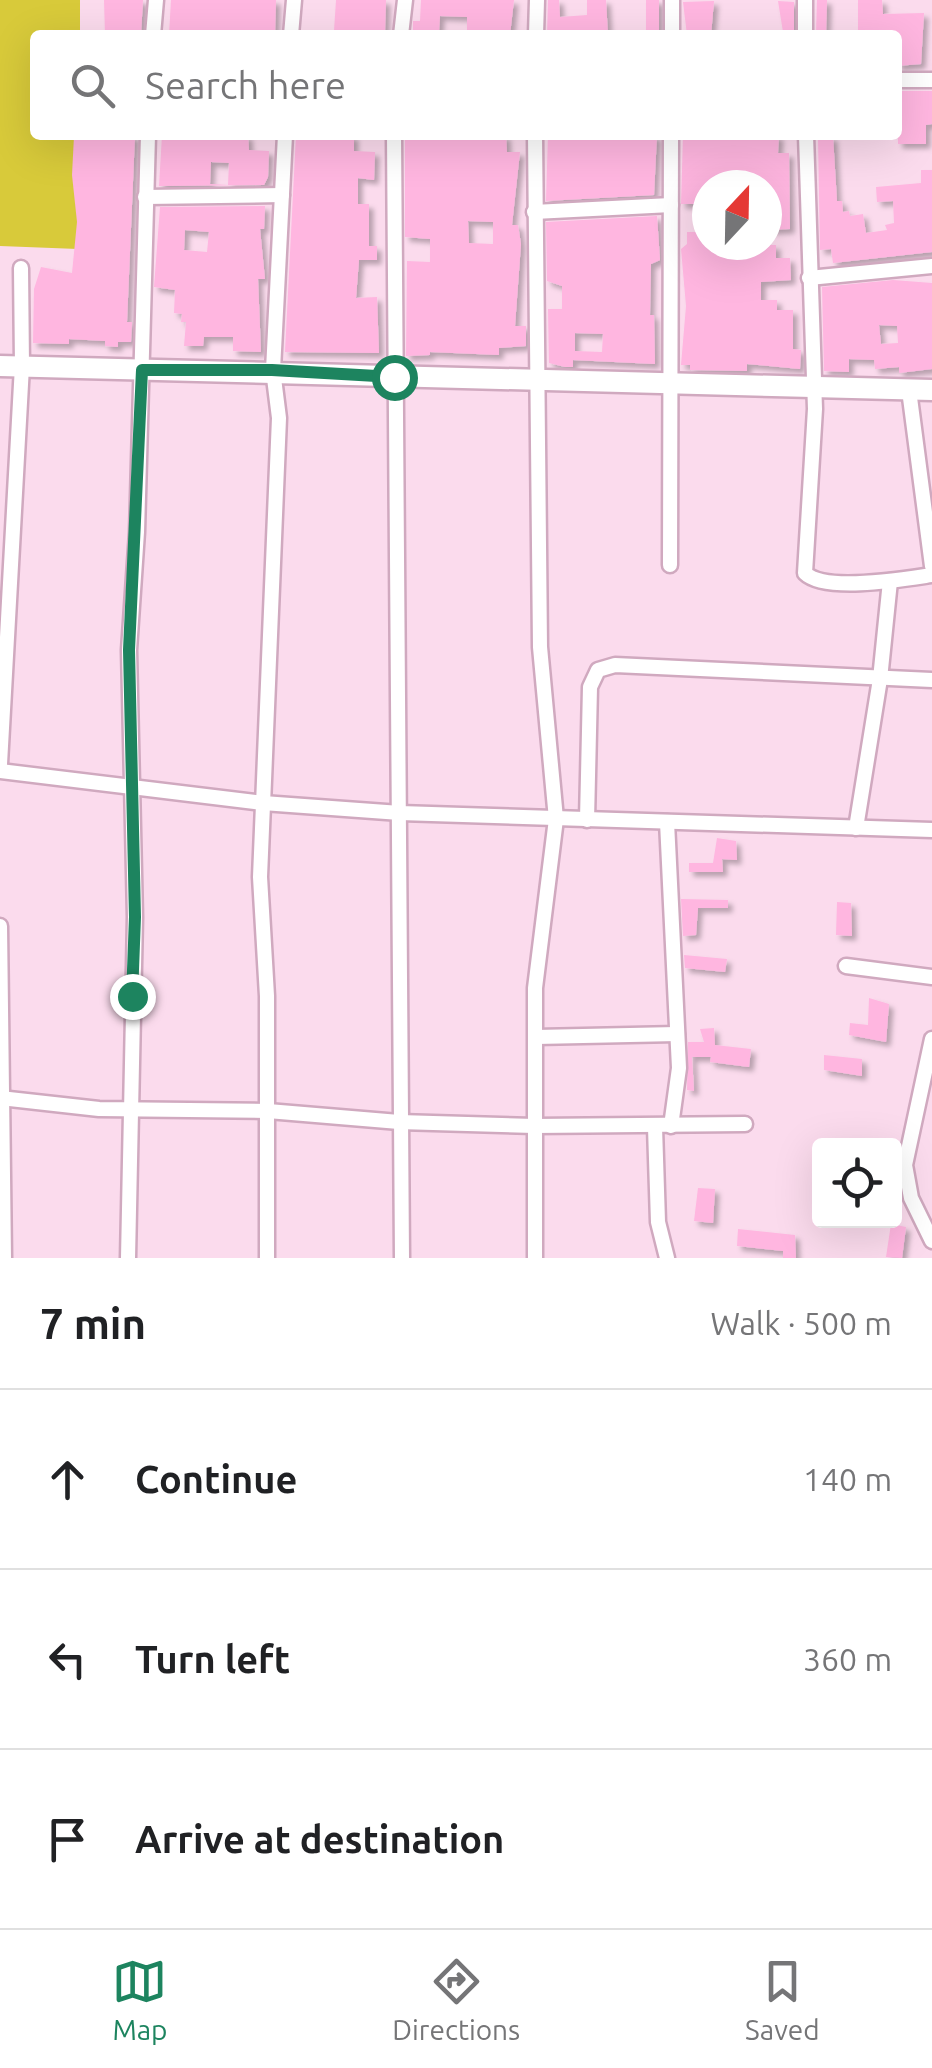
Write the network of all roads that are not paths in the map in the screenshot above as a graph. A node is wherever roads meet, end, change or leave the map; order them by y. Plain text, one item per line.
1 (156, 0) edge
2 (294, 0) edge
3 (405, 0) edge
4 (537, 0) edge
5 (672, 0) edge
6 (806, 0) edge
7 (153, 30) edge
8 (291, 30) edge
9 (402, 30) edge
10 (536, 30) edge
11 (672, 30) edge
12 (805, 30) edge
13 (902, 80) edge
14 (932, 80) edge
15 (148, 140) edge
16 (285, 140) edge
17 (394, 140) edge
18 (535, 140) edge
19 (671, 140) edge
20 (806, 140) edge
21 (282, 195) junction
22 (145, 197) junction
23 (672, 206) junction
24 (534, 212) junction
25 (932, 266) edge
26 (21, 268) dead end
27 (809, 278) junction
28 (0, 366) edge
29 (22, 366) junction
30 (142, 370) junction
31 (272, 370) junction
32 (394, 377) junction
33 (539, 379) junction
34 (670, 385) junction
35 (813, 389) junction
36 (908, 390) junction
37 (932, 390) edge
38 (670, 565) dead end
39 (932, 566) edge
40 (932, 575) edge
41 (890, 581) junction
42 (880, 679) junction
43 (932, 680) edge
44 (0, 767) edge
45 (131, 786) junction
46 (263, 803) junction
47 (400, 814) junction
48 (556, 820) junction
49 (587, 820) junction
50 (666, 822) junction
51 (856, 828) junction
52 (932, 830) edge
53 (0, 926) edge
54 (846, 966) dead end
55 (932, 977) edge
56 (677, 1034) junction
57 (536, 1037) junction
58 (932, 1039) edge
59 (3, 1098) edge
60 (132, 1110) junction
61 (268, 1110) junction
62 (399, 1122) junction
63 (745, 1124) dead end
64 (534, 1126) junction
65 (671, 1126) junction
66 (655, 1127) junction
67 (932, 1241) edge
68 (4, 1258) edge
69 (128, 1258) edge
70 (267, 1258) edge
71 (402, 1258) edge
72 (535, 1258) edge
73 (667, 1258) edge

1 - 7 street
2 - 8 street
3 - 9 street
4 - 10 street
5 - 11 street
6 - 12 street
13 - 14 street
15 - 22 street
16 - 21 street
17 - 32 street
18 - 24 street
19 - 23 street
20 - 27 street
21 - 22 street
21 - 31 street
22 - 30 street
23 - 24 street
23 - 34 street
24 - 33 street
25 - 27 street
26 - 29 street
27 - 35 street
28 - 29 street
29 - 30 street
29 - 44 street
30 - 31 street
30 - 45 street
31 - 32 street
31 - 46 street
32 - 33 street
32 - 47 street
33 - 34 street
33 - 48 street
34 - 35 street
34 - 38 street
35 - 36 street
35 - 41 street
36 - 37 street
36 - 39 street
40 - 41 street
41 - 42 street
42 - 43 street
42 - 49 street
42 - 51 street
44 - 45 street
45 - 46 street
45 - 60 street
46 - 47 street
46 - 61 street
47 - 48 street
47 - 62 street
48 - 49 street
48 - 57 street
49 - 50 street
50 - 51 street
50 - 56 street
51 - 52 street
53 - 59 street
54 - 55 street
56 - 57 street
56 - 65 street
57 - 64 street
58 - 67 street
59 - 60 street
59 - 68 street
60 - 61 street
60 - 69 street
61 - 62 street
61 - 70 street
62 - 64 street
62 - 71 street
63 - 65 street
64 - 66 street
64 - 72 street
65 - 66 street
66 - 73 street

